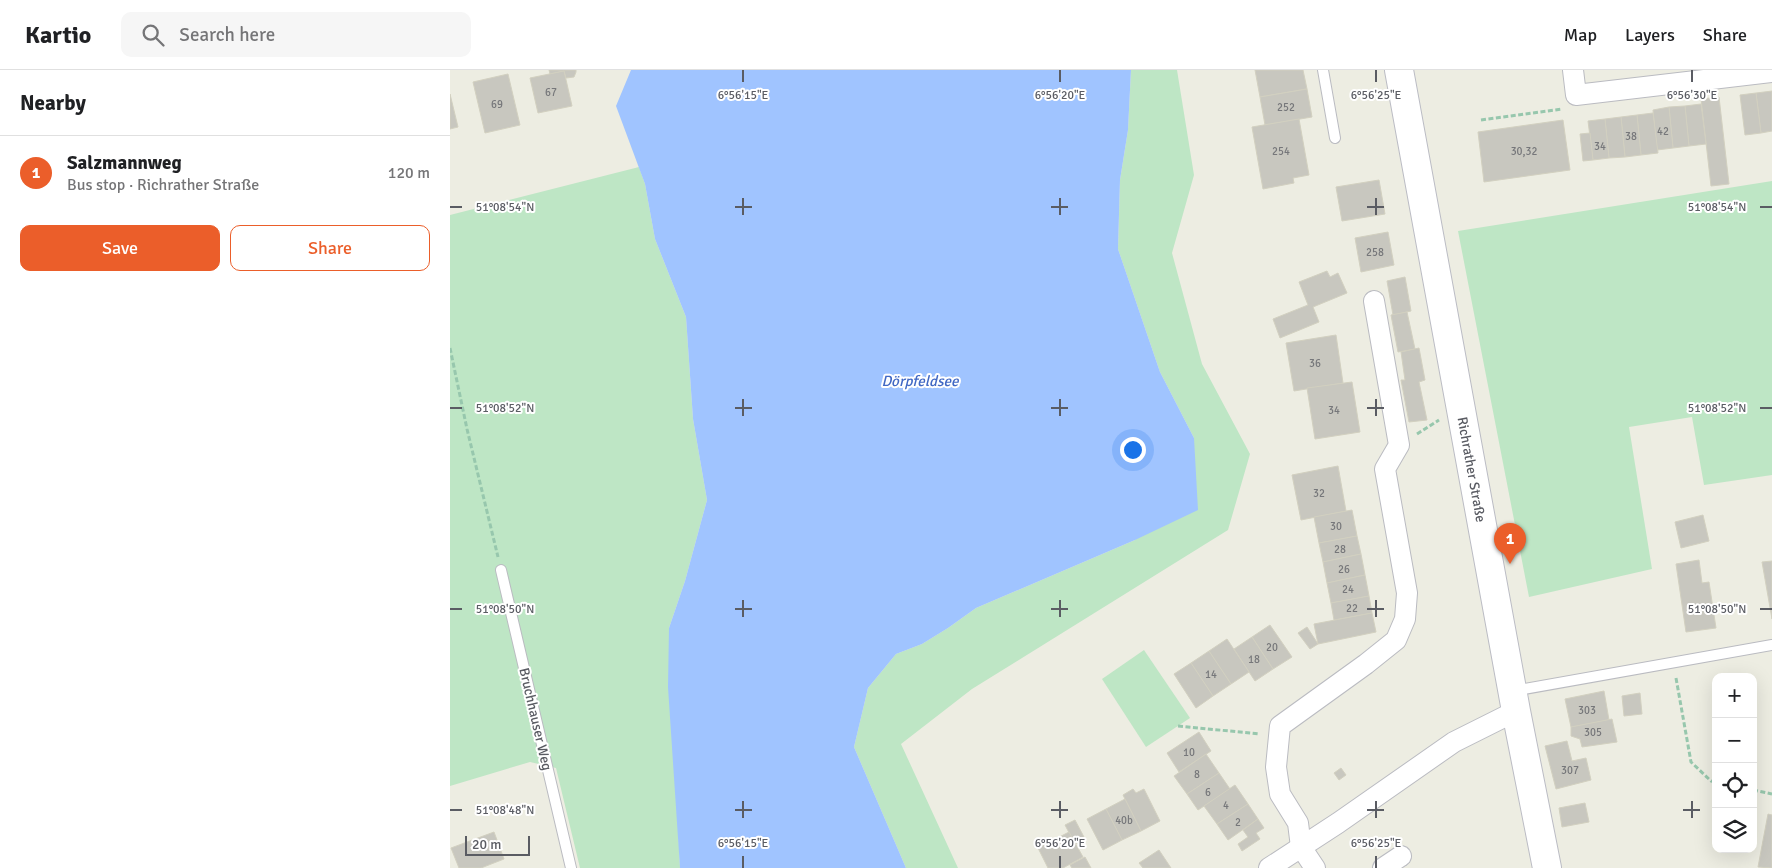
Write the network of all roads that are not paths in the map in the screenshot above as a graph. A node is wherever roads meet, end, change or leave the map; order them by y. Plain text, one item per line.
1 (1323, 70) edge
2 (1399, 70) edge
3 (1573, 70) edge
4 (1772, 72) edge
5 (1633, 79) edge
6 (1335, 138) dead end
7 (1374, 301) dead end
8 (500, 567) road end
9 (1772, 645) edge
10 (1514, 701) junction
11 (1301, 847) junction
12 (1401, 856) dead end
13 (571, 868) edge
14 (1269, 868) edge
15 (1315, 868) edge
16 (1384, 868) edge
17 (1547, 868) edge

1 - 6 lane
2 - 10 main road, Richrather Straße
3 - 5 street
4 - 5 street
7 - 11 street
8 - 13 lane, Bruchhauser Weg
9 - 10 lane
10 - 11 street
10 - 17 main road, Richrather Straße
11 - 14 street
11 - 15 street
12 - 16 street

